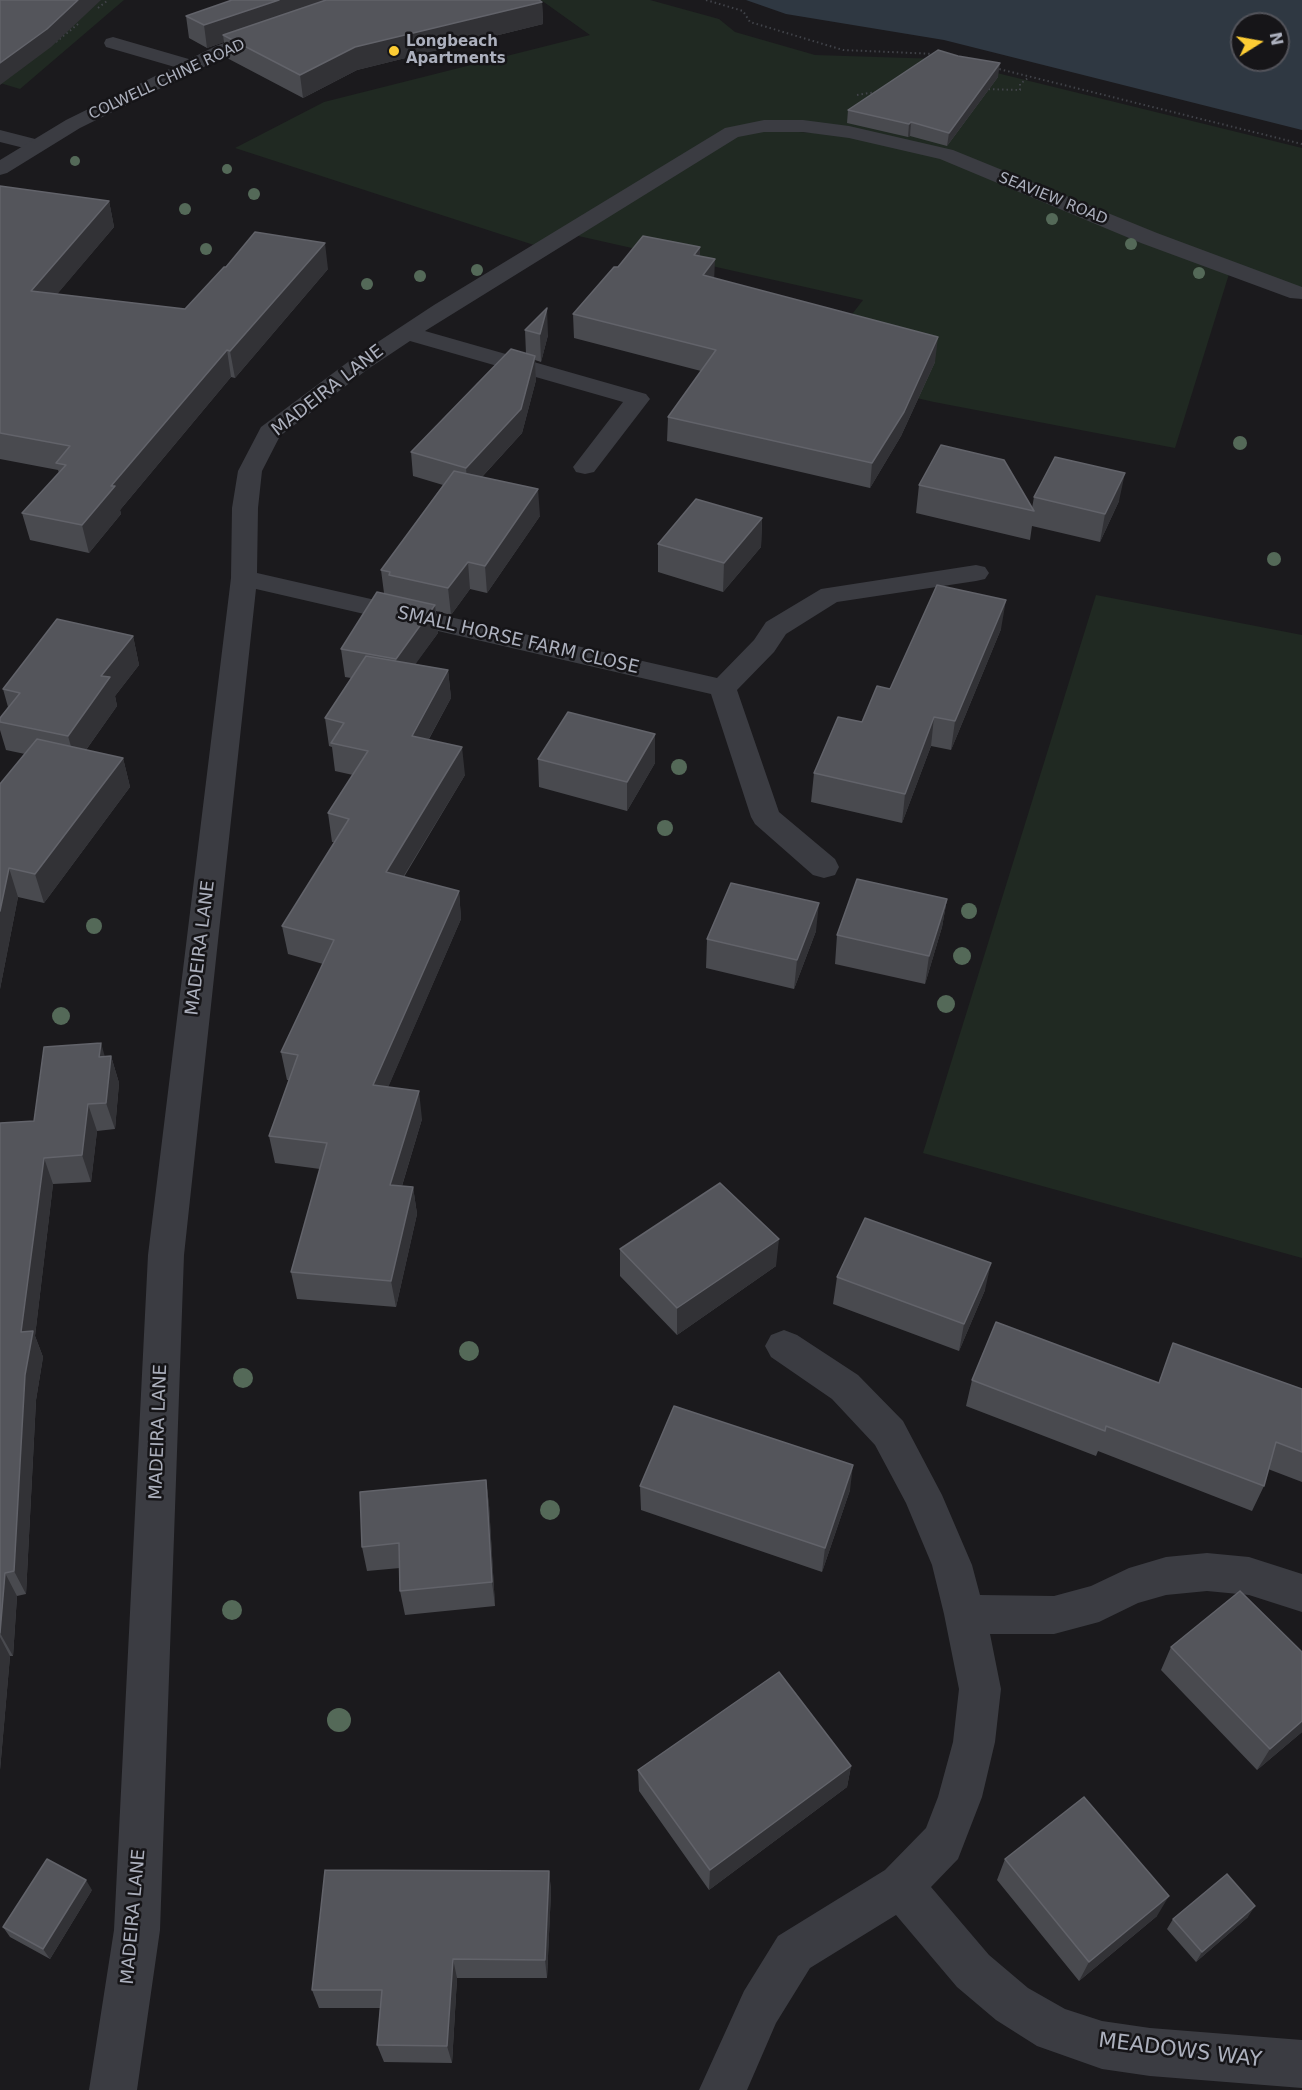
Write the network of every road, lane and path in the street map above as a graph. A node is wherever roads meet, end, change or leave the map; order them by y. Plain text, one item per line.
1 (706, 0) edge
2 (66, 23) edge
3 (288, 28) edge
4 (113, 43) joint
5 (936, 54) edge
6 (192, 66) junction
7 (988, 66) edge
8 (1028, 78) junction
9 (974, 88) edge
10 (878, 92) edge
11 (803, 126) junction
12 (0, 136) edge
13 (1302, 144) edge
14 (36, 146) junction
15 (0, 169) edge
16 (1300, 293) edge
17 (407, 333) junction
18 (585, 467) dead end
19 (976, 573) dead end
20 (244, 578) junction
21 (723, 688) junction
22 (824, 867) dead end
23 (784, 1346) dead end
24 (1302, 1593) edge
25 (965, 1614) junction
26 (901, 1886) junction
27 (1302, 2064) edge
28 (113, 2090) edge
29 (723, 2090) edge

1 - 5 path
2 - 4 path
3 - 6 street, COLWELL CHINE ROAD
4 - 6 street
6 - 14 street, COLWELL CHINE ROAD
7 - 8 path
8 - 9 path
8 - 13 path
10 - 11 path
11 - 16 street, SEAVIEW ROAD
11 - 17 street, MADEIRA LANE
12 - 14 street
14 - 15 street, COLWELL CHINE ROAD
17 - 18 street
17 - 20 street, MADEIRA LANE
19 - 21 street
20 - 21 street, SMALL HORSE FARM CLOSE
20 - 28 street, MADEIRA LANE
21 - 22 street
23 - 25 street
24 - 25 street
25 - 26 street
26 - 27 street, MEADOWS WAY
26 - 29 street

